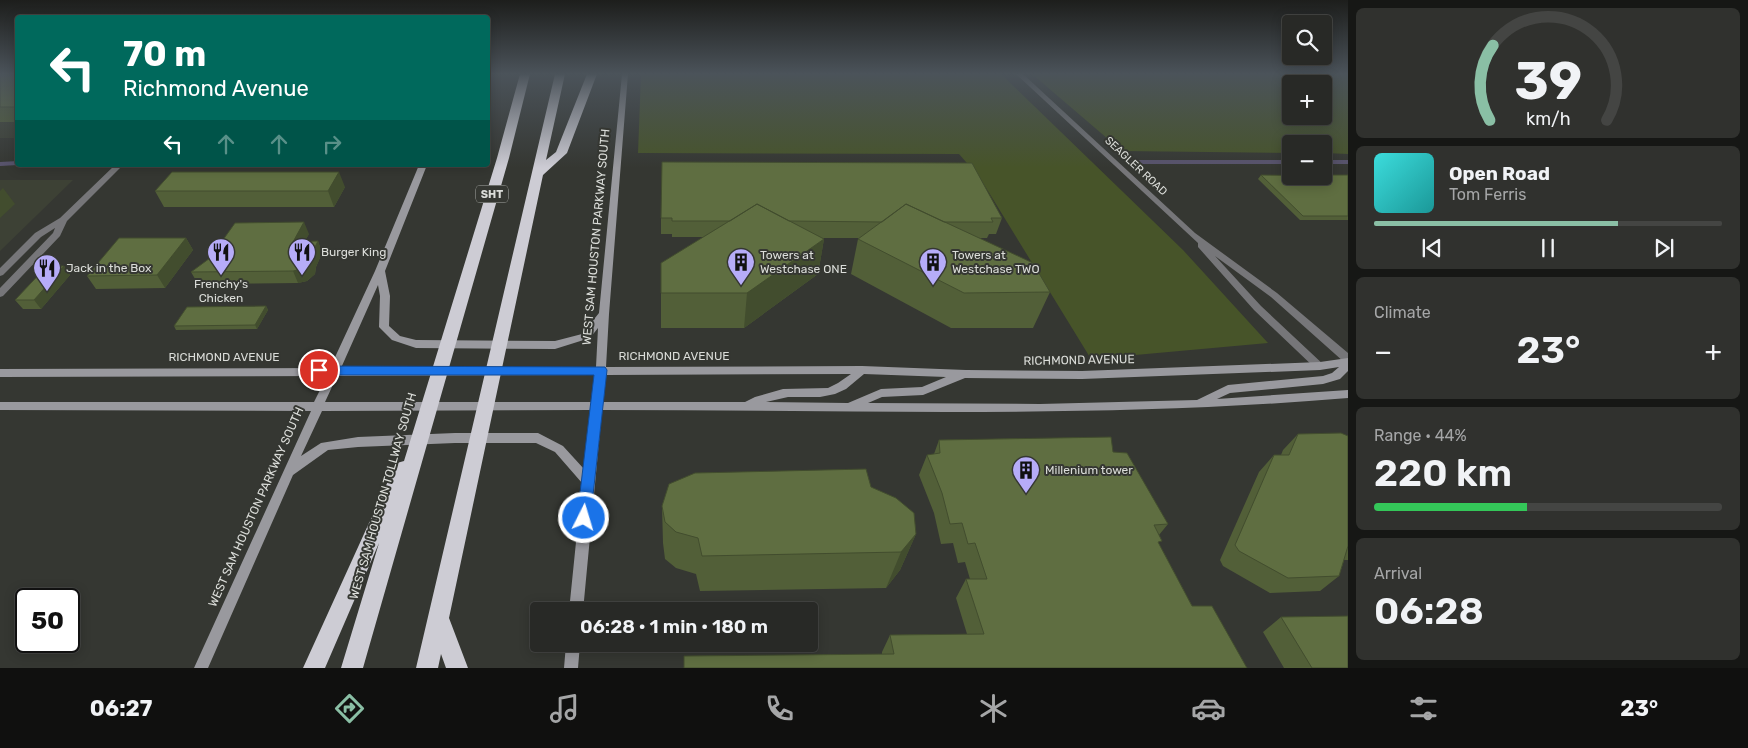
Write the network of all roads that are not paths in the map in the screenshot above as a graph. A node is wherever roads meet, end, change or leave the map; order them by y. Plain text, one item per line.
1 (517, 105) edge
2 (553, 105) edge
3 (579, 105) edge
4 (622, 105) edge
5 (1052, 105) edge
6 (117, 167) edge
7 (422, 167) edge
8 (537, 174) junction
9 (63, 220) junction
10 (1192, 235) junction
11 (380, 271) junction
12 (0, 273) edge
13 (0, 294) edge
14 (604, 314) junction
15 (1348, 362) edge
16 (1320, 366) junction
17 (334, 370) junction
18 (601, 370) junction
19 (862, 370) junction
20 (0, 373) edge
21 (966, 374) junction
22 (1348, 394) edge
23 (1198, 404) junction
24 (0, 406) edge
25 (597, 406) junction
26 (736, 406) junction
27 (317, 407) junction
28 (849, 407) junction
29 (288, 472) junction
30 (405, 475) junction
31 (588, 482) junction
32 (577, 602) edge
33 (438, 618) junction
34 (572, 652) edge
35 (201, 668) edge
36 (314, 668) edge
37 (352, 668) edge
38 (427, 668) edge
39 (457, 668) edge
40 (571, 668) edge

1 - 30 highway, WEST SAM HOUSTON TOLLWAY SOUTH / SHT
2 - 8 highway
3 - 8 highway
4 - 14 main road, WEST SAM HOUSTON PARKWAY SOUTH
5 - 10 street, SEAGLER ROAD
6 - 9 street
7 - 11 main road, WEST SAM HOUSTON PARKWAY SOUTH
8 - 33 highway
9 - 12 street
9 - 13 street
10 - 15 street, SEAGLER ROAD
10 - 16 street, SEAGLER ROAD
11 - 14 main road
11 - 17 main road, WEST SAM HOUSTON PARKWAY SOUTH
14 - 18 main road, WEST SAM HOUSTON PARKWAY SOUTH
15 - 16 main road, RICHMOND AVENUE
15 - 23 main road
16 - 21 main road, RICHMOND AVENUE
17 - 18 main road, RICHMOND AVENUE
17 - 20 main road, RICHMOND AVENUE
17 - 27 main road, WEST SAM HOUSTON PARKWAY SOUTH
18 - 19 main road, RICHMOND AVENUE
18 - 25 main road, WEST SAM HOUSTON PARKWAY SOUTH
19 - 21 main road, RICHMOND AVENUE
19 - 26 main road
21 - 28 main road
22 - 23 main road
23 - 28 main road
24 - 27 main road
25 - 26 main road
25 - 27 main road
25 - 31 main road, WEST SAM HOUSTON PARKWAY SOUTH
26 - 28 main road
27 - 29 main road, WEST SAM HOUSTON PARKWAY SOUTH
29 - 31 main road
29 - 35 main road, WEST SAM HOUSTON PARKWAY SOUTH
30 - 36 highway
30 - 37 highway, WEST SAM HOUSTON TOLLWAY SOUTH
31 - 32 main road, WEST SAM HOUSTON PARKWAY SOUTH
33 - 38 highway
33 - 39 highway
34 - 40 main road

